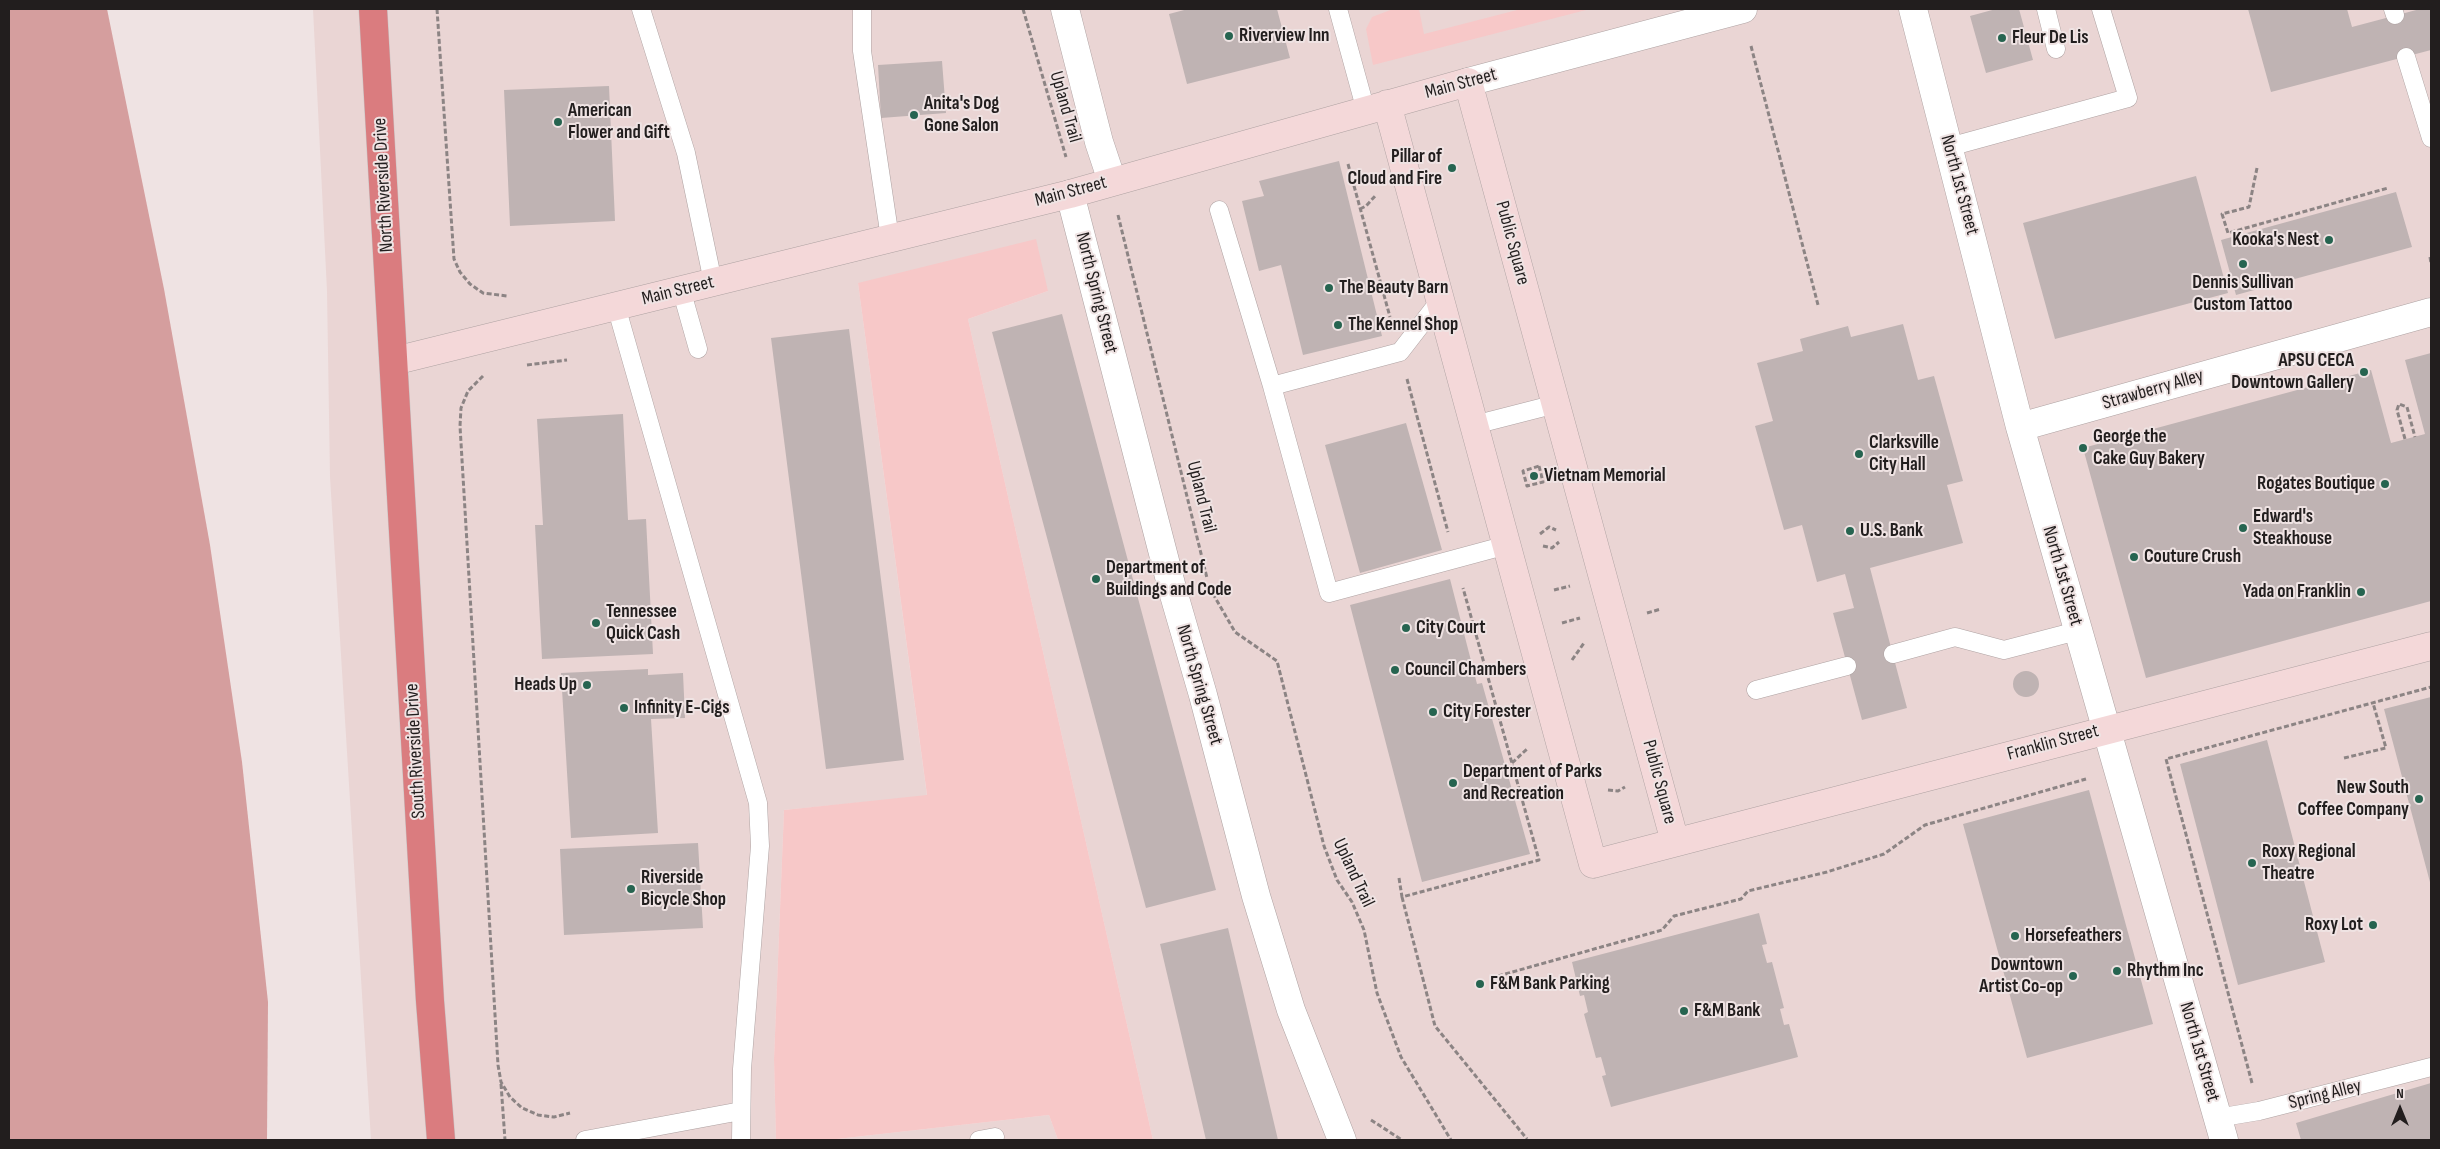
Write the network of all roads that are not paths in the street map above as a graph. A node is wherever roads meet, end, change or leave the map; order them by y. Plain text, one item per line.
1 (373, 9) edge
2 (641, 9) edge
3 (862, 9) edge
4 (1066, 9) edge
5 (1338, 9) edge
6 (1743, 9) edge
7 (1913, 9) edge
8 (2046, 9) edge
9 (2101, 9) edge
10 (2056, 49) dead end
11 (2406, 56) dead end
12 (1468, 82) junction
13 (1376, 108) junction
14 (2431, 138) edge
15 (1949, 147) junction
16 (1091, 187) junction
17 (1219, 210) dead end
18 (890, 238) junction
19 (713, 282) junction
20 (681, 290) junction
21 (1441, 299) junction
22 (616, 306) junction
23 (2431, 312) edge
24 (698, 349) dead end
25 (394, 361) junction
26 (1272, 386) junction
27 (1556, 404) junction
28 (1474, 425) junction
29 (2020, 427) junction
30 (1507, 545) junction
31 (2077, 631) junction
32 (2431, 646) edge
33 (1893, 654) dead end
34 (1848, 666) dead end
35 (1756, 690) dead end
36 (2106, 729) junction
37 (1675, 842) junction
38 (2431, 1067) edge
39 (741, 1111) junction
40 (2220, 1129) edge
41 (441, 1140) edge
42 (585, 1140) edge
43 (741, 1140) edge
44 (1342, 1140) edge

1 - 25 highway, North Riverside Drive
2 - 19 lane
3 - 18 lane
4 - 16 street, North Spring Street
5 - 13 lane
6 - 12 street, Main Street
7 - 15 street, North 1st Street
8 - 10 lane
9 - 15 lane
11 - 14 lane
12 - 13 street, Main Street
12 - 27 street, Public Square
13 - 16 street, Main Street
13 - 21 street, Public Square
15 - 29 street, North 1st Street
16 - 18 street, Main Street
16 - 44 street, North Spring Street
17 - 26 lane
18 - 19 street, Main Street
19 - 20 street, Main Street
20 - 22 street, Main Street
20 - 24 lane
21 - 26 lane
21 - 28 street, Public Square
22 - 25 street, Main Street
22 - 39 lane
23 - 29 street, Strawberry Alley
25 - 41 highway, South Riverside Drive
26 - 30 lane
27 - 28 lane
27 - 37 street, Public Square
28 - 30 street, Public Square
29 - 31 street, North 1st Street
30 - 37 street, Public Square
31 - 33 lane
31 - 36 street, North 1st Street
32 - 36 street, Franklin Street
34 - 35 lane
36 - 37 street, Franklin Street
36 - 40 street, North 1st Street
38 - 40 lane, Spring Alley
39 - 42 lane
39 - 43 lane

